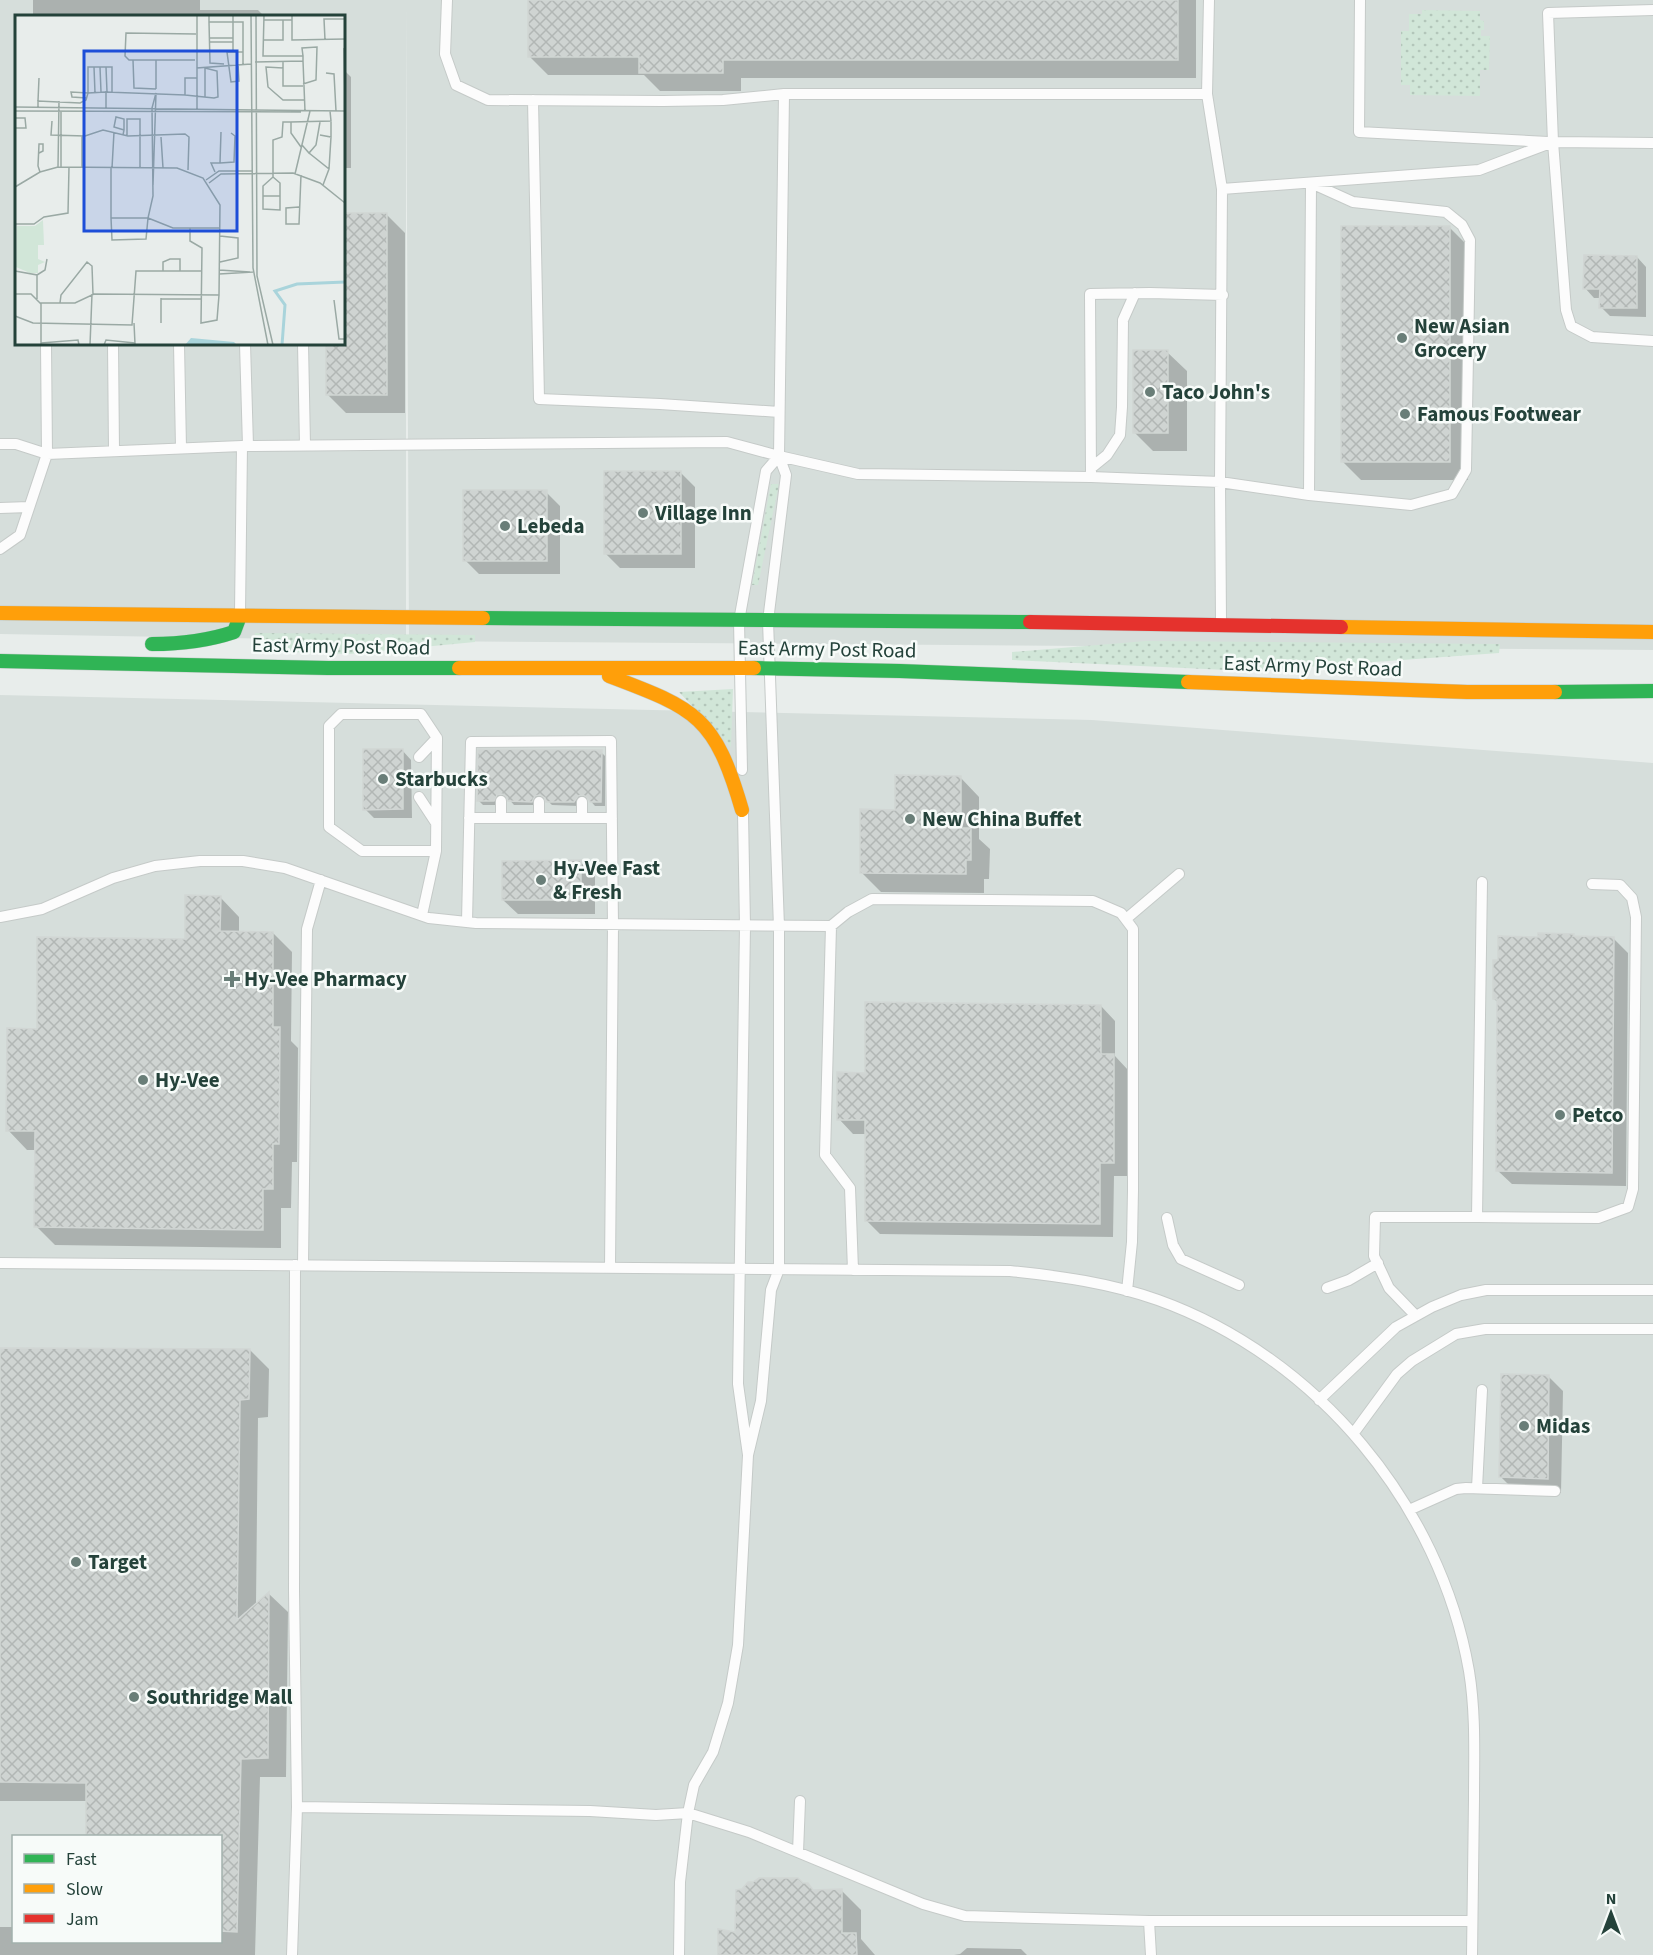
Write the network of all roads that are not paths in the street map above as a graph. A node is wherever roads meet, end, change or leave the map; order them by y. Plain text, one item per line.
1 (447, 0) edge
2 (1209, 0) edge
3 (1360, 0) edge
4 (1618, 6) edge
5 (1653, 10) edge
6 (784, 94) junction
7 (1207, 94) junction
8 (533, 100) junction
9 (1553, 142) junction
10 (1653, 143) edge
11 (1311, 183) junction
12 (1222, 189) junction
13 (1135, 293) junction
14 (1223, 295) junction
15 (1653, 341) edge
16 (46, 345) edge
17 (113, 345) edge
18 (179, 345) edge
19 (244, 345) edge
20 (303, 345) edge
21 (779, 412) junction
22 (0, 444) edge
23 (305, 445) junction
24 (245, 446) junction
25 (181, 448) junction
26 (114, 451) junction
27 (47, 454) junction
28 (778, 456) junction
29 (1091, 472) junction
30 (1220, 482) junction
31 (1309, 495) junction
32 (29, 507) junction
33 (0, 508) edge
34 (0, 549) edge
35 (0, 614) edge
36 (240, 616) junction
37 (739, 621) junction
38 (768, 621) junction
39 (1221, 624) junction
40 (1653, 632) edge
41 (134, 643) dead end
42 (20, 648) dead end
43 (0, 653) edge
44 (0, 661) edge
45 (589, 668) junction
46 (740, 668) junction
47 (770, 669) junction
48 (1653, 691) edge
49 (436, 738) junction
50 (419, 756) dead end
51 (419, 797) dead end
52 (501, 801) dead end
53 (540, 802) dead end
54 (582, 802) dead end
55 (742, 810) junction
56 (469, 818) junction
57 (501, 818) junction
58 (540, 818) junction
59 (582, 818) junction
60 (612, 818) junction
61 (436, 824) junction
62 (436, 851) junction
63 (1179, 874) dead end
64 (321, 880) junction
65 (1482, 882) dead end
66 (1592, 884) dead end
67 (422, 915) junction
68 (0, 917) edge
69 (1126, 919) junction
70 (467, 922) junction
71 (613, 925) junction
72 (745, 926) junction
73 (831, 926) junction
74 (778, 927) junction
75 (1477, 1217) junction
76 (1167, 1218) dead end
77 (0, 1263) edge
78 (1378, 1263) junction
79 (299, 1265) junction
80 (610, 1268) junction
81 (740, 1269) junction
82 (779, 1269) junction
83 (853, 1270) junction
84 (1239, 1285) dead end
85 (1328, 1288) dead end
86 (1653, 1290) edge
87 (1126, 1291) junction
88 (1416, 1316) junction
89 (1653, 1329) edge
90 (1482, 1390) dead end
91 (1319, 1400) junction
92 (1353, 1434) junction
93 (747, 1455) junction
94 (1477, 1488) junction
95 (1555, 1491) dead end
96 (1409, 1510) junction
97 (800, 1801) dead end
98 (297, 1807) junction
99 (688, 1813) junction
100 (798, 1852) junction
101 (1149, 1921) junction
102 (1473, 1921) junction
103 (292, 1955) edge
104 (679, 1955) edge
105 (1151, 1955) edge
106 (1472, 1955) edge

1 - 8 lane
2 - 7 lane
3 - 9 lane
4 - 5 lane
4 - 9 lane
6 - 7 lane
6 - 8 lane
6 - 21 lane
7 - 12 lane
8 - 21 lane
9 - 10 lane
9 - 11 lane
9 - 15 lane
11 - 12 lane
11 - 31 lane
11 - 31 lane
12 - 14 lane
13 - 14 lane
13 - 29 lane
13 - 29 lane
14 - 30 lane
16 - 27 lane
17 - 26 lane
18 - 25 lane
19 - 24 lane
20 - 23 lane
21 - 28 lane
22 - 27 lane
23 - 24 lane
23 - 28 lane
24 - 25 lane
24 - 36 lane
25 - 26 lane
26 - 27 lane
27 - 32 lane
28 - 29 lane
28 - 37 lane
28 - 38 lane
29 - 30 lane
30 - 31 lane
30 - 39 lane
32 - 33 lane
32 - 34 lane
35 - 36 main road, East Army Post Road
36 - 37 main road, East Army Post Road
36 - 41 main road
37 - 38 main road, East Army Post Road
37 - 46 lane
38 - 39 main road, East Army Post Road
38 - 47 lane
39 - 40 main road, East Army Post Road
42 - 43 main road
44 - 45 main road, East Army Post Road
45 - 46 main road, East Army Post Road
45 - 55 main road
46 - 47 main road, East Army Post Road
46 - 55 lane
47 - 48 main road, East Army Post Road
47 - 74 lane
49 - 50 lane
49 - 61 lane
49 - 62 lane
51 - 61 lane
52 - 57 lane
53 - 58 lane
54 - 59 lane
55 - 72 lane
56 - 57 lane
56 - 60 lane
56 - 70 lane
57 - 58 lane
58 - 59 lane
59 - 60 lane
60 - 71 lane
61 - 62 lane
62 - 67 lane
63 - 69 lane
64 - 67 lane
64 - 68 lane
64 - 79 lane
65 - 75 lane
66 - 75 lane
67 - 70 lane
69 - 73 lane
69 - 87 lane
70 - 71 lane
71 - 72 lane
71 - 80 lane
72 - 74 lane
72 - 81 lane
73 - 74 lane
73 - 83 lane
74 - 82 lane
75 - 78 lane
76 - 84 lane
77 - 79 lane
78 - 85 lane
78 - 88 lane
79 - 80 lane
79 - 98 lane
80 - 81 lane
81 - 82 lane
81 - 93 lane
82 - 83 lane
82 - 93 lane
83 - 87 lane
86 - 88 lane
87 - 91 lane
88 - 91 lane
89 - 92 lane
90 - 94 lane
91 - 92 lane
92 - 96 lane
93 - 99 lane
94 - 95 lane
94 - 96 lane
96 - 102 lane
97 - 100 lane
98 - 99 lane
98 - 103 lane
99 - 100 lane
99 - 104 lane
100 - 101 lane
101 - 102 lane
101 - 105 lane
102 - 106 lane

